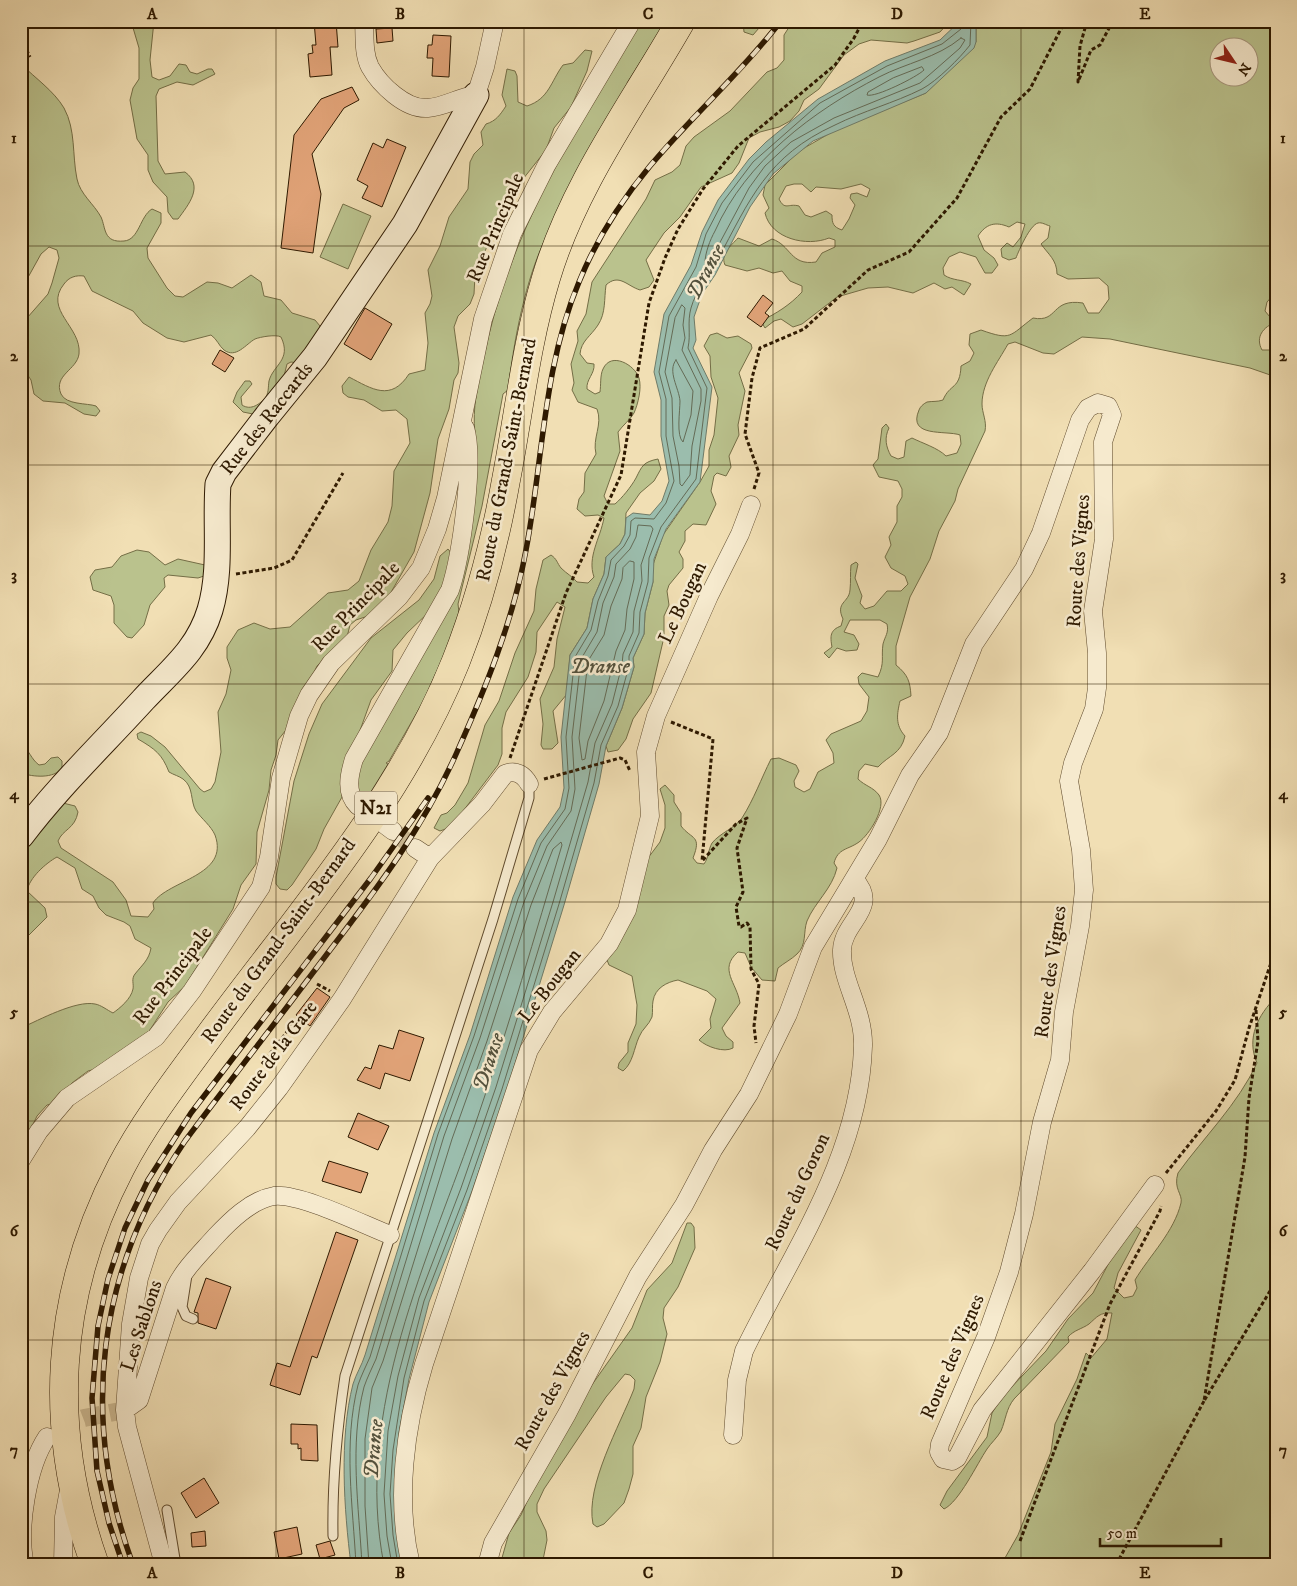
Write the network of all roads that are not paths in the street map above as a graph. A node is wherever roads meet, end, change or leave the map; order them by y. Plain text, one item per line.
1 (364, 21) edge
2 (495, 21) edge
3 (632, 21) edge
4 (681, 21) edge
5 (476, 95) junction
6 (462, 419) junction
7 (751, 505) road end
8 (534, 782) joint
9 (358, 806) dead end
10 (21, 836) edge
11 (415, 848) tunnel mouth
12 (430, 858) junction
13 (854, 879) junction
14 (21, 1160) edge
15 (1155, 1185) road end
16 (390, 1235) junction
17 (185, 1271) junction
18 (192, 1319) dead end
19 (125, 1410) junction
20 (733, 1435) dead end
21 (46, 1437) tunnel mouth
22 (70, 1480) junction
23 (167, 1510) dead end
24 (333, 1536) dead end
25 (26, 1565) edge
26 (63, 1565) edge
27 (94, 1565) edge
28 (164, 1565) edge
29 (176, 1565) edge
30 (411, 1565) edge
31 (486, 1565) edge

1 - 5 street
2 - 5 street
3 - 6 street, Rue Principale
4 - 22 main road, Route du Grand-Saint-Bernard / N21
5 - 10 street, Rue des Raccards
6 - 9 street
6 - 14 street, Rue Principale
7 - 30 street, Le Bougan
8 - 12 street, Route de la Gare
8 - 16 lane
11 - 12 street
12 - 19 street, Route de la Gare
13 - 15 street, Route des Vignes
13 - 20 street, Route du Goron
13 - 31 street, Route des Vignes
16 - 17 street, Les Sablons
16 - 24 lane
17 - 18 lane
17 - 19 street, Les Sablons
19 - 28 street
21 - 25 street
22 - 26 street
22 - 27 main road, Route du Grand-Saint-Bernard / N21
23 - 29 lane

